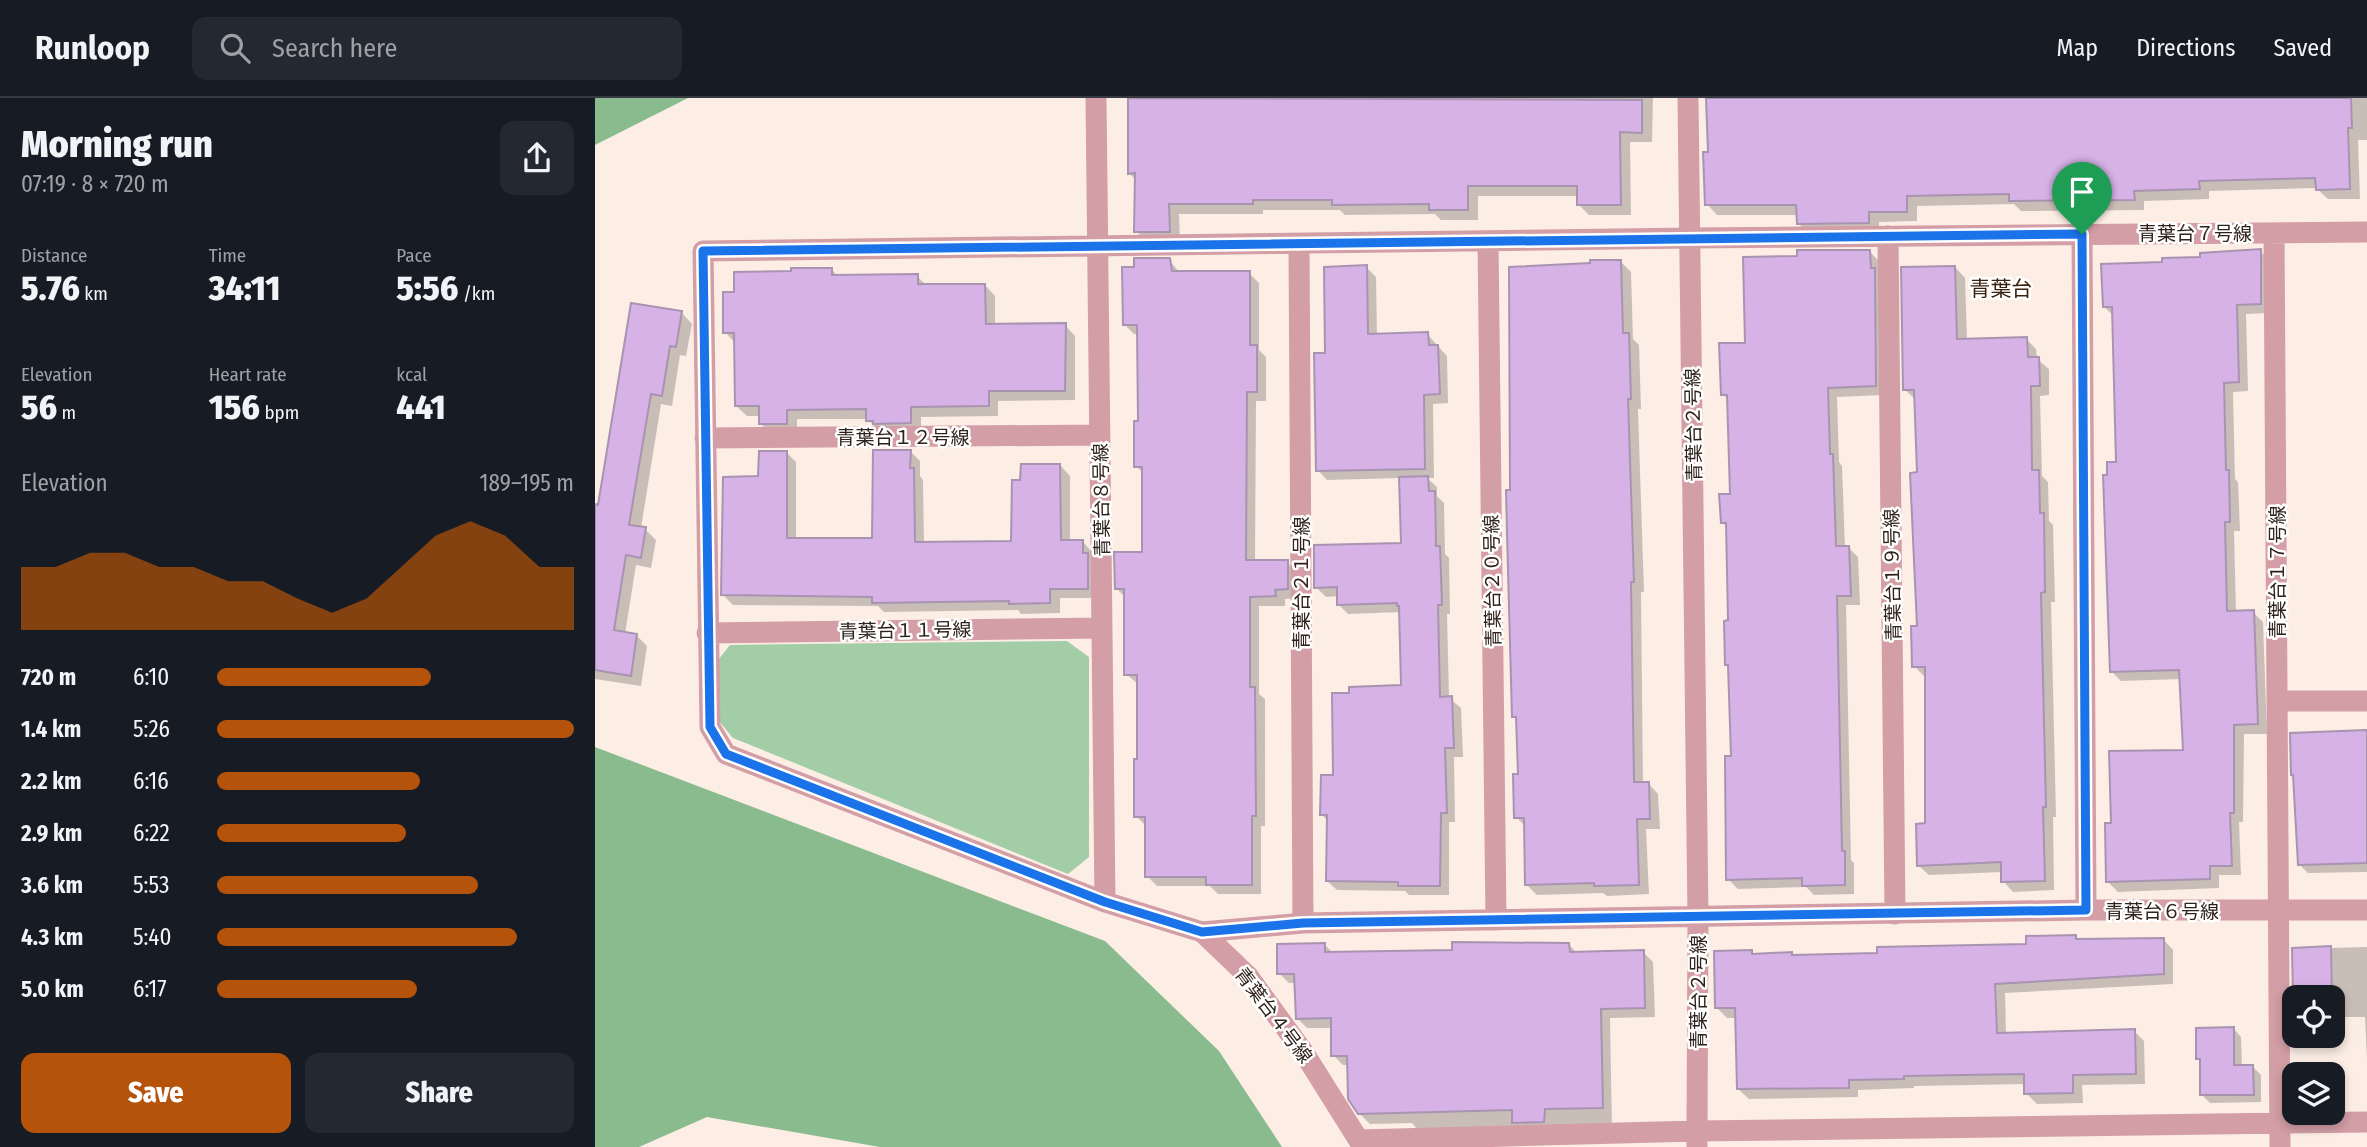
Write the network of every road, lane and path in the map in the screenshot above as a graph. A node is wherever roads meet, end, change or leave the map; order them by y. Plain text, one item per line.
1 (1096, 98) edge
2 (1688, 98) edge
3 (2367, 232) edge
4 (2274, 233) junction
5 (2082, 234) junction
6 (1888, 236) junction
7 (1691, 238) junction
8 (1488, 241) junction
9 (1299, 244) junction
10 (1098, 247) junction
11 (703, 251) joint
12 (1100, 436) junction
13 (705, 438) junction
14 (1102, 628) junction
15 (707, 633) junction
16 (2278, 701) junction
17 (2367, 701) edge
18 (1105, 902) junction
19 (2086, 910) junction
20 (2367, 910) edge
21 (2280, 911) junction
22 (1895, 914) junction
23 (1698, 917) junction
24 (1496, 920) junction
25 (1303, 923) junction
26 (1202, 932) junction
27 (2367, 1122) edge
28 (2280, 1124) junction
29 (1697, 1139) edge
30 (1361, 1143) edge
31 (2280, 1147) edge

1 - 10 street, 青葉台８号線
2 - 7 street, 青葉台２号線
3 - 4 street, 青葉台７号線
4 - 5 street, 青葉台７号線
4 - 16 street, 青葉台１７号線
5 - 6 street, 青葉台７号線
5 - 19 street
6 - 7 street, 青葉台７号線
6 - 22 street, 青葉台１９号線
7 - 8 street, 青葉台７号線
7 - 23 street, 青葉台２号線
8 - 9 street, 青葉台７号線
8 - 24 street, 青葉台２０号線
9 - 10 street, 青葉台７号線
9 - 25 street, 青葉台２１号線
10 - 11 street, 青葉台７号線
10 - 12 street, 青葉台８号線
11 - 13 street, 青葉台４号線
12 - 13 street, 青葉台１２号線
12 - 14 street, 青葉台８号線
13 - 15 street, 青葉台４号線
14 - 15 street, 青葉台１１号線
14 - 18 street, 青葉台８号線
15 - 18 street, 青葉台４号線
16 - 17 street
16 - 21 street, 青葉台１７号線
18 - 26 street, 青葉台４号線
19 - 21 street, 青葉台６号線
19 - 22 street, 青葉台６号線
20 - 21 street, 青葉台６号線
21 - 28 street, 青葉台１７号線
22 - 23 street, 青葉台６号線
23 - 24 street, 青葉台６号線
23 - 29 street, 青葉台２号線
24 - 25 street, 青葉台６号線
25 - 26 street, 青葉台６号線
26 - 30 street, 青葉台４号線
27 - 28 street
28 - 29 street
28 - 31 street, 青葉台１７号線
29 - 30 street

